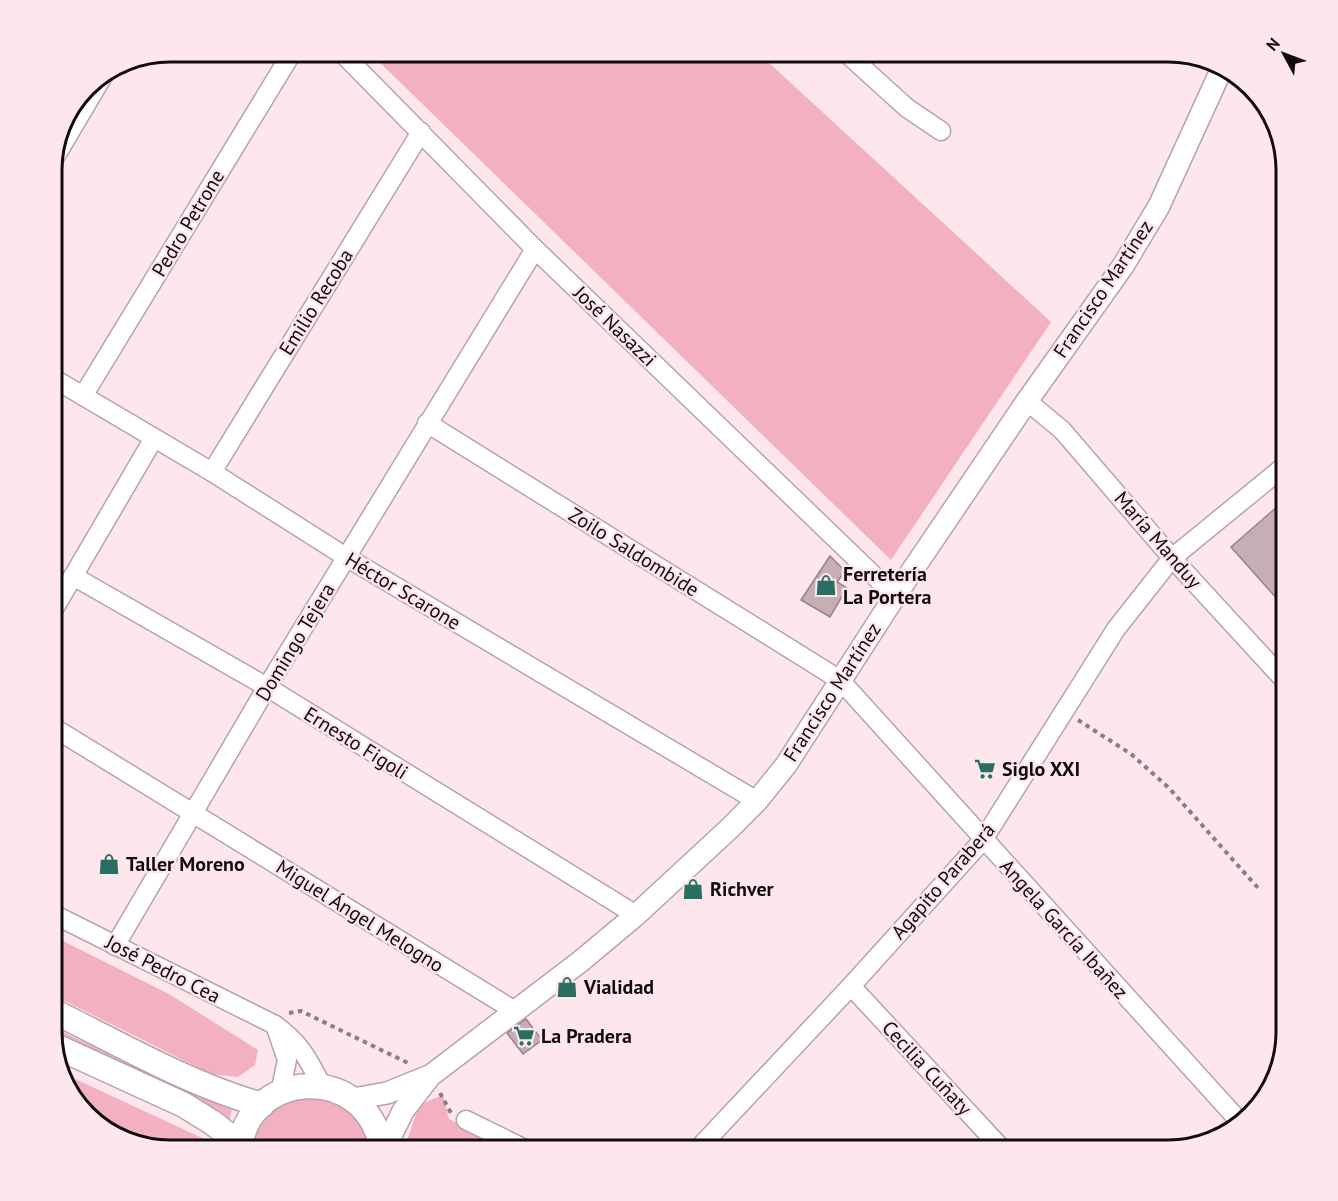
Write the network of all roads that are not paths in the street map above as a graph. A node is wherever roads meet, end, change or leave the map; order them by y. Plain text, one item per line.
1 (286, 62) edge
2 (351, 62) edge
3 (856, 62) edge
4 (1219, 75) edge
5 (93, 93) edge
6 (941, 131) dead end
7 (421, 132) junction
8 (66, 139) edge
9 (535, 249) junction
10 (62, 384) edge
11 (83, 396) junction
12 (1027, 401) junction
13 (427, 423) junction
14 (154, 438) junction
15 (212, 472) junction
16 (1276, 473) edge
17 (346, 557) junction
18 (1172, 558) junction
19 (74, 576) junction
20 (62, 596) edge
21 (895, 596) junction
22 (1276, 671) edge
23 (840, 680) junction
24 (267, 687) junction
25 (62, 733) edge
26 (757, 801) junction
27 (193, 813) junction
28 (983, 840) junction
29 (636, 915) junction
30 (62, 918) edge
31 (115, 945) junction
32 (851, 986) junction
33 (514, 1011) junction
34 (62, 1016) edge
35 (268, 1022) junction
36 (63, 1049) edge
37 (430, 1076) junction
38 (322, 1086) junction
39 (271, 1099) junction
40 (353, 1099) junction
41 (1235, 1117) edge
42 (466, 1120) road end
43 (232, 1140) edge
44 (242, 1140) edge
45 (381, 1140) edge
46 (388, 1140) edge
47 (507, 1140) edge
48 (706, 1140) edge
49 (994, 1140) edge

1 - 11 street, Pedro Petrone
2 - 7 street, José Nasazzi
3 - 6 street
4 - 12 street, Francisco Martínez
5 - 8 street
7 - 9 street, José Nasazzi
7 - 15 street, Emilio Recoba
9 - 13 street, Domingo Tejera
9 - 21 street, José Nasazzi
10 - 11 street, Héctor Scarone
11 - 14 street, Héctor Scarone
12 - 18 street, María Manduy
12 - 21 street, Francisco Martínez
13 - 17 street, Domingo Tejera
13 - 23 street, Zoilo Saldombide
14 - 15 street, Héctor Scarone
14 - 19 street
15 - 17 street, Héctor Scarone
16 - 18 street, Agapito Paraberá
17 - 24 street, Domingo Tejera
17 - 26 street, Héctor Scarone
18 - 22 street, María Manduy
18 - 28 street, Agapito Paraberá
19 - 20 street
19 - 24 street, Ernesto Figoli
21 - 23 street, Francisco Martínez
23 - 26 street, Francisco Martínez
23 - 28 street, Angela García Ibañez
24 - 27 street, Domingo Tejera
24 - 29 street, Ernesto Figoli
25 - 27 street, Miguel Ángel Melogno
26 - 29 street, Francisco Martínez
27 - 31 street, Domingo Tejera
27 - 33 street, Miguel Ángel Melogno
28 - 32 street, Agapito Paraberá
28 - 41 street, Angela García Ibañez
29 - 33 street, Francisco Martínez
30 - 31 street, José Pedro Cea
31 - 35 street, José Pedro Cea
32 - 48 street, Agapito Paraberá
32 - 49 street, Cecilia Cuñaty
33 - 37 street, Francisco Martínez
34 - 39 main road
35 - 38 street, José Pedro Cea
35 - 39 street
36 - 43 main road
37 - 40 street, Francisco Martínez
37 - 46 street, Francisco Martínez
38 - 39 main road
38 - 40 main road
39 - 44 main road
40 - 45 main road
42 - 47 street

